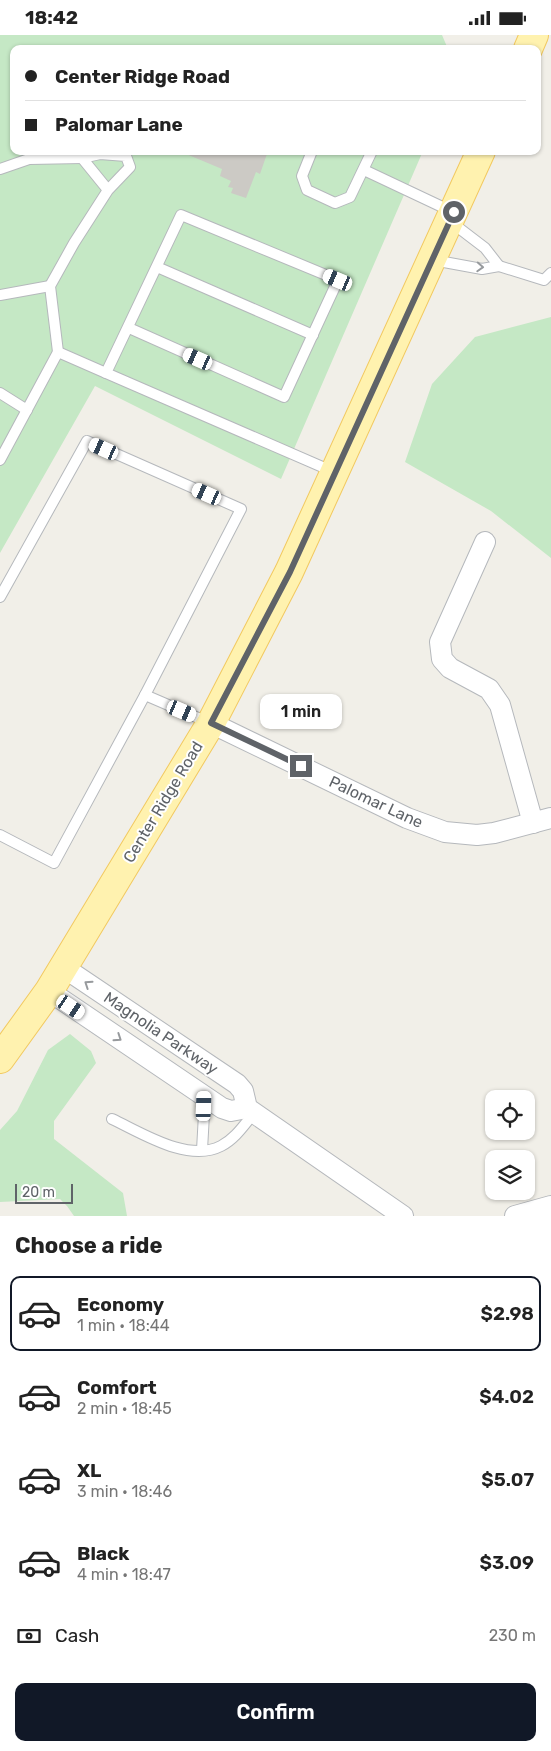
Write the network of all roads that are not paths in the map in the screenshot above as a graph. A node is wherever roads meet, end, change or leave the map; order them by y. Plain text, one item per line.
1 (96, 155) edge
2 (113, 155) edge
3 (310, 155) edge
4 (370, 155) edge
5 (479, 155) edge
6 (82, 158) junction
7 (0, 169) edge
8 (364, 170) junction
9 (108, 190) junction
10 (452, 217) junction
11 (432, 259) junction
12 (499, 266) junction
13 (157, 267) junction
14 (549, 278) edge
15 (50, 286) junction
16 (0, 295) edge
17 (128, 327) junction
18 (313, 335) junction
19 (58, 351) junction
20 (106, 373) junction
21 (0, 393) edge
22 (26, 410) junction
23 (0, 460) edge
24 (335, 472) junction
25 (486, 543) dead end
26 (0, 597) edge
27 (145, 695) junction
28 (211, 723) junction
29 (542, 820) edge
30 (0, 835) edge
31 (63, 967) junction
32 (49, 991) junction
33 (0, 1059) edge
34 (205, 1096) junction
35 (250, 1111) junction
36 (112, 1119) dead end
37 (202, 1150) junction
38 (551, 1206) edge
39 (403, 1216) edge
40 (515, 1216) edge

1 - 6 lane
2 - 9 lane
3 - 8 lane
4 - 8 lane
5 - 10 main road, Center Ridge Road
6 - 7 lane
6 - 9 lane
8 - 10 lane
9 - 15 lane
10 - 11 main road, Center Ridge Road
10 - 12 lane
11 -> 12 lane
11 - 24 main road, Center Ridge Road
12 - 14 lane
13 - 17 lane
13 - 18 lane
13 - 18 lane
15 - 16 lane
15 - 19 lane
17 - 18 lane
17 - 20 lane
19 - 20 lane
19 - 22 lane
20 - 24 lane
21 - 22 lane
22 - 23 lane
24 - 28 main road, Center Ridge Road
25 - 29 street
26 - 27 lane
27 - 28 lane
27 - 30 lane
28 - 29 street, Palomar Lane
28 - 31 main road, Center Ridge Road
31 - 32 main road, Center Ridge Road
35 -> 31 street, Magnolia Parkway
32 - 33 main road, Center Ridge Road
32 -> 34 street, Magnolia Parkway
34 - 35 street, Magnolia Parkway
34 - 37 lane
35 - 37 lane
35 - 39 street
36 - 37 lane
38 - 40 street

